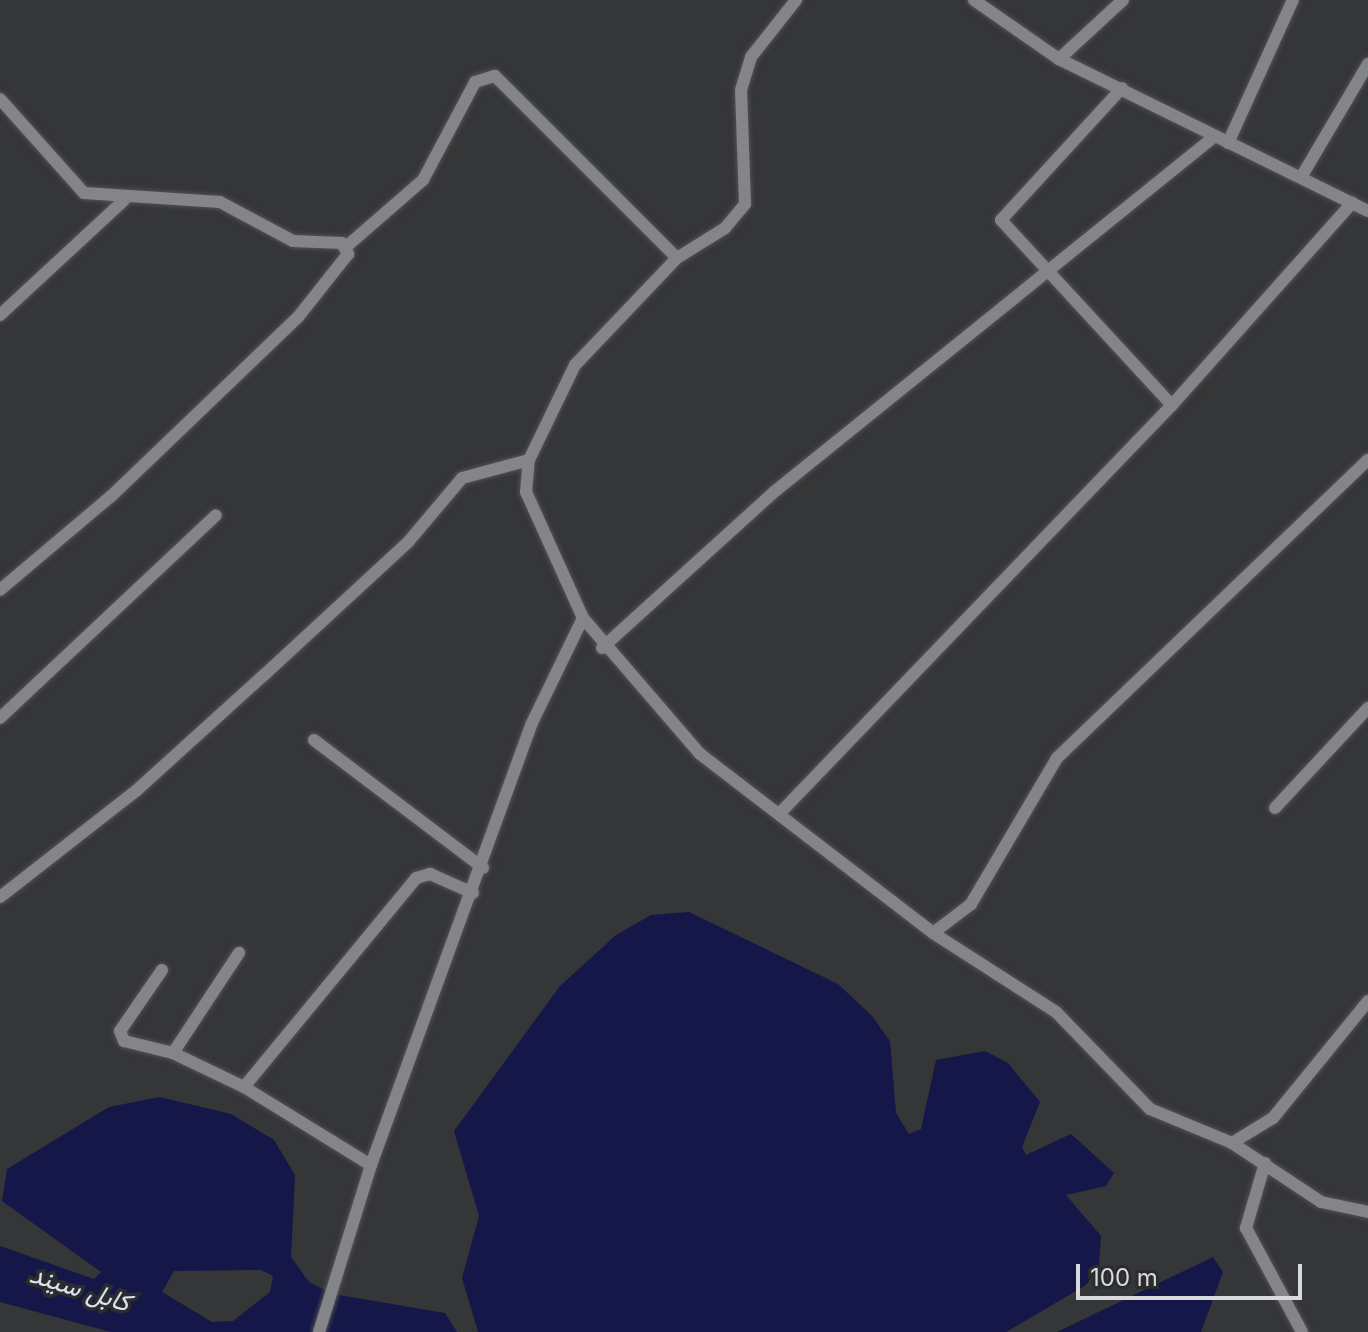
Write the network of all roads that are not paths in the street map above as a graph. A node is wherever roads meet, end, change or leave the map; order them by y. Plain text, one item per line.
1 (796, 0) edge
2 (974, 0) edge
3 (1123, 0) edge
4 (1293, 0) edge
5 (1059, 59) junction
6 (1368, 64) edge
7 (1122, 88) junction
8 (0, 99) edge
9 (1214, 137) junction
10 (1228, 143) junction
11 (1303, 174) junction
12 (124, 200) junction
13 (1352, 203) junction
14 (1368, 211) edge
15 (347, 246) junction
16 (677, 258) junction
17 (1047, 275) junction
18 (0, 315) edge
19 (1172, 405) junction
20 (529, 460) junction
21 (1368, 460) edge
22 (216, 515) dead end
23 (0, 590) edge
24 (583, 618) junction
25 (602, 648) junction
26 (1368, 708) edge
27 (0, 718) edge
28 (314, 740) dead end
29 (1275, 808) dead end
30 (780, 813) junction
31 (483, 868) junction
32 (473, 893) junction
33 (0, 897) edge
34 (933, 933) junction
35 (239, 953) dead end
36 (162, 970) dead end
37 (1368, 1001) edge
38 (173, 1053) junction
39 (244, 1087) junction
40 (1232, 1143) junction
41 (1265, 1163) junction
42 (371, 1165) junction
43 (1368, 1212) edge
44 (319, 1332) edge
45 (1302, 1332) edge

1 - 16 street
2 - 5 street
3 - 5 street
4 - 10 street
5 - 7 street
6 - 11 street
7 - 9 street
7 - 17 street
8 - 12 street
9 - 10 street
9 - 17 street
10 - 11 street
11 - 13 street
12 - 15 street
12 - 18 street
13 - 14 street
13 - 19 street
15 - 16 street
15 - 23 street
16 - 20 street
17 - 19 street
17 - 25 street
19 - 30 street
20 - 24 street
20 - 33 street
21 - 34 street
22 - 27 street
24 - 25 street
24 - 31 street
25 - 30 street
26 - 29 street
28 - 31 street
30 - 34 street
31 - 32 street
32 - 39 street
32 - 42 street
34 - 40 street
35 - 38 street
36 - 38 street
37 - 40 street
38 - 39 street
39 - 42 street
40 - 41 street
41 - 43 street
41 - 45 street
42 - 44 street

